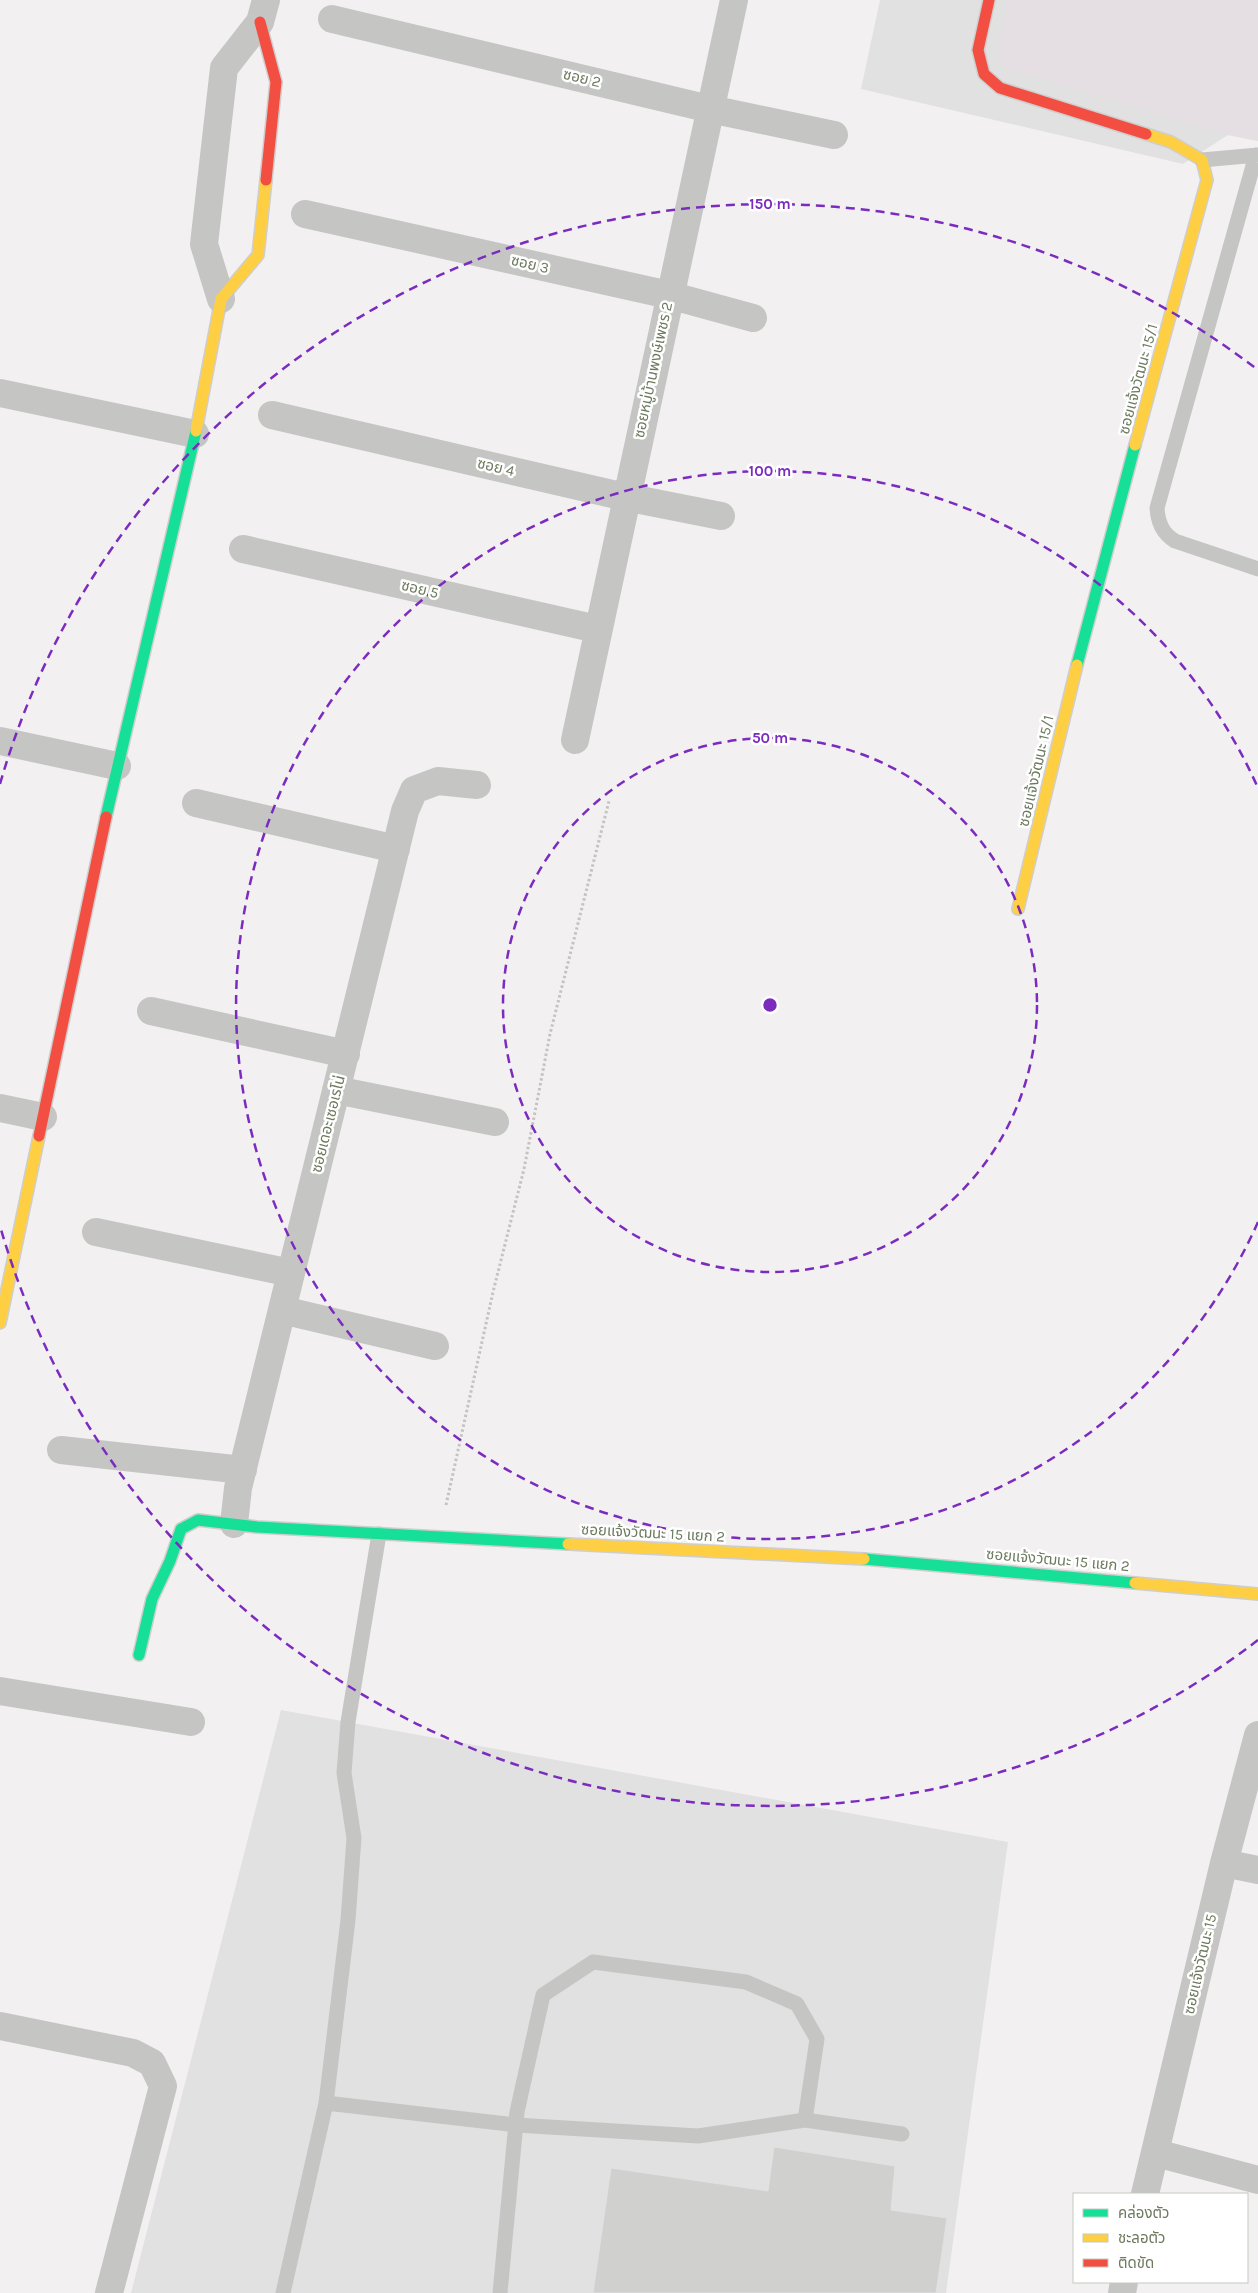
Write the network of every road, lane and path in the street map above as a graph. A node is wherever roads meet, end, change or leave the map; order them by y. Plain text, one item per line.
1 (734, 0) edge
2 (989, 0) edge
3 (263, 11) edge
4 (332, 19) dead end
5 (710, 109) junction
6 (834, 135) dead end
7 (1257, 155) edge
8 (1202, 160) junction
9 (305, 214) dead end
10 (669, 295) junction
11 (222, 299) junction
12 (753, 318) dead end
13 (0, 394) edge
14 (272, 414) dead end
15 (195, 434) junction
16 (625, 497) junction
17 (720, 516) dead end
18 (243, 549) dead end
19 (1258, 569) edge
20 (597, 629) junction
21 (574, 740) dead end
22 (0, 741) edge
23 (117, 766) junction
24 (477, 785) dead end
25 (609, 801) dead end
26 (196, 802) dead end
27 (396, 849) junction
28 (1018, 909) dead end
29 (151, 1011) dead end
30 (346, 1054) junction
31 (336, 1090) junction
32 (0, 1108) edge
33 (43, 1117) junction
34 (495, 1122) dead end
35 (96, 1232) dead end
36 (291, 1273) junction
37 (282, 1310) junction
38 (0, 1323) edge
39 (435, 1346) dead end
40 (60, 1450) dead end
41 (243, 1470) junction
42 (234, 1524) junction
43 (379, 1534) junction
44 (438, 1537) junction
45 (1258, 1594) edge
46 (139, 1655) dead end
47 (0, 1691) edge
48 (192, 1722) dead end
49 (1258, 1735) edge
50 (1224, 1862) junction
51 (1258, 1870) edge
52 (0, 2026) edge
53 (326, 2104) junction
54 (805, 2120) junction
55 (516, 2125) junction
56 (902, 2134) dead end
57 (1156, 2152) junction
58 (1258, 2180) edge
59 (1146, 2193) edge
60 (109, 2293) edge
61 (283, 2293) edge
62 (500, 2293) edge

1 - 5 street, ซอยหมู่บ้านพงษ์เพชร 2
2 - 8 street
3 - 11 street
3 - 11 street
4 - 5 street, ซอย 2
5 - 6 street, ซอย 2
5 - 10 street, ซอยหมู่บ้านพงษ์เพชร 2
7 - 8 lane
7 - 19 lane
8 - 28 street, ซอยแจ้งวัฒนะ 15/1
9 - 10 street, ซอย 3
10 - 12 street, ซอย 3
10 - 16 street, ซอยหมู่บ้านพงษ์เพชร 2
11 - 15 street
13 - 15 street
14 - 16 street, ซอย 4
15 - 23 street
16 - 17 street, ซอย 4
16 - 20 street, ซอยหมู่บ้านพงษ์เพชร 2
18 - 20 street, ซอย 5
20 - 21 street, ซอยหมู่บ้านพงษ์เพชร 2
22 - 23 street
23 - 33 street
24 - 27 street, ซอยเดอะเซอเรโน่
25 - 44 path
26 - 27 street
27 - 30 street, ซอยเดอะเซอเรโน่
29 - 30 street
30 - 31 street, ซอยเดอะเซอเรโน่
31 - 34 street
31 - 36 street, ซอยเดอะเซอเรโน่
32 - 33 street
33 - 38 street
35 - 36 street
36 - 37 street, ซอยเดอะเซอเรโน่
37 - 39 street
37 - 41 street, ซอยเดอะเซอเรโน่
40 - 41 street
41 - 42 street, ซอยเดอะเซอเรโน่
42 - 43 street, ซอยแจ้งวัฒนะ 15 แยก 2
42 - 46 street, ซอยแจ้งวัฒนะ 15 แยก 2
43 - 44 street, ซอยแจ้งวัฒนะ 15 แยก 2
43 - 53 lane
44 - 45 street, ซอยแจ้งวัฒนะ 15 แยก 2
47 - 48 street
49 - 50 street, ซอยแจ้งวัฒนะ 15
50 - 51 street
50 - 57 street, ซอยแจ้งวัฒนะ 15
52 - 60 street
53 - 55 lane
53 - 61 lane
54 - 55 lane
54 - 55 lane
54 - 56 lane
55 - 62 lane
57 - 58 street
57 - 59 street, ซอยแจ้งวัฒนะ 15

